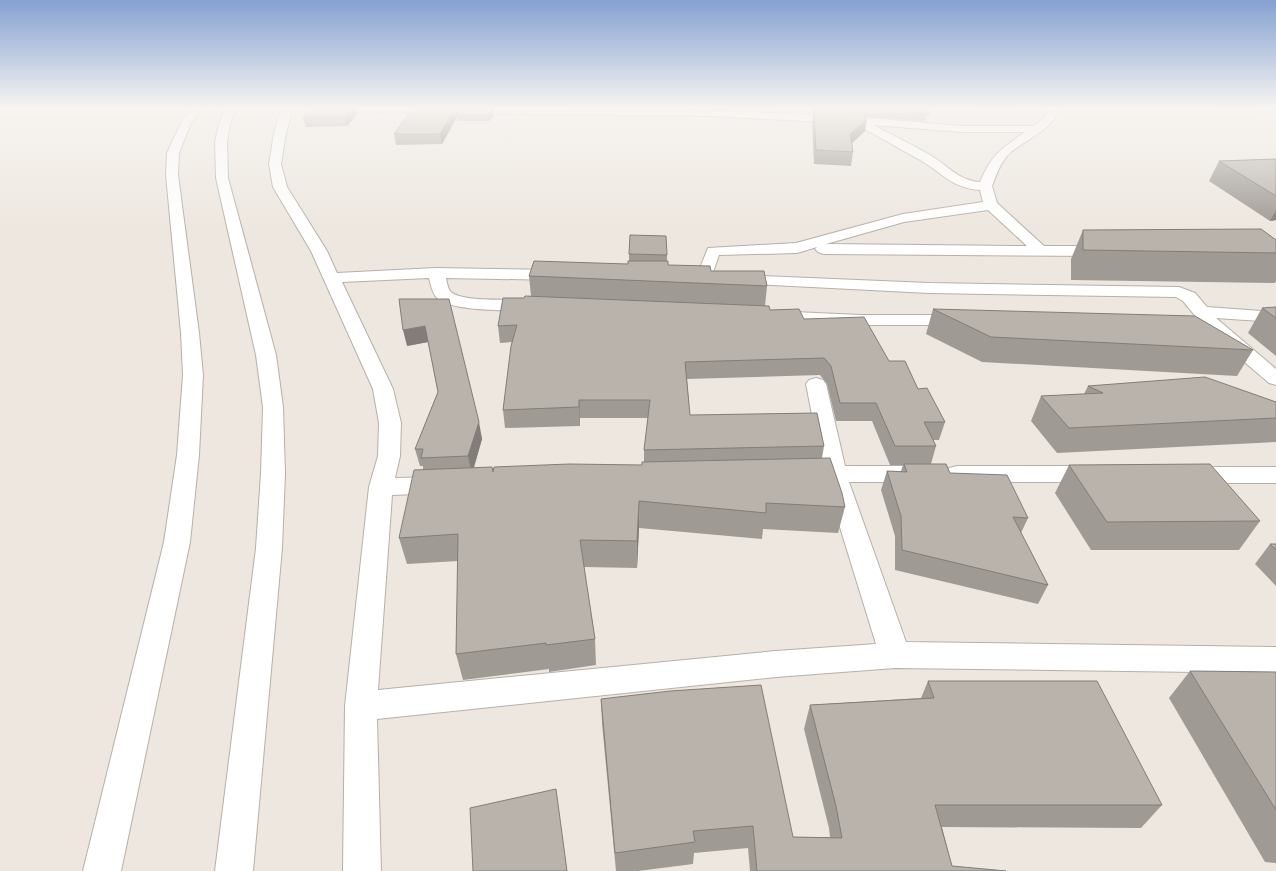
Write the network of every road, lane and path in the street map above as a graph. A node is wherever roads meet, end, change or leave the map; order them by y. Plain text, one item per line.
1 (175, 148) edge
2 (220, 148) edge
3 (278, 148) edge
4 (908, 148) edge
5 (1010, 148) edge
6 (985, 186) junction
7 (991, 205) junction
8 (797, 248) junction
9 (1041, 251) junction
10 (1120, 251) edge
11 (436, 273) junction
12 (570, 276) edge
13 (672, 277) edge
14 (331, 278) junction
15 (704, 278) junction
16 (548, 307) edge
17 (756, 316) edge
18 (1276, 317) edge
19 (1207, 318) junction
20 (976, 320) edge
21 (1188, 324) edge
22 (1276, 379) edge
23 (816, 384) dead end
24 (788, 474) edge
25 (835, 474) junction
26 (1119, 474) edge
27 (1166, 474) edge
28 (1276, 475) edge
29 (458, 484) edge
30 (380, 487) junction
31 (895, 655) junction
32 (1276, 660) edge
33 (361, 706) junction
34 (102, 871) edge
35 (234, 871) edge
36 (362, 871) edge

1 - 34 street
2 - 35 street
3 - 14 street
4 - 6 street
5 - 6 street
6 - 7 street
7 - 8 street
7 - 9 street
8 - 9 street
8 - 15 street
9 - 10 street
11 - 12 street
11 - 14 street
11 - 16 street
13 - 15 street
14 - 30 street
15 - 19 street
17 - 20 street
18 - 19 street
19 - 21 street
19 - 22 street
23 - 25 street
24 - 25 street
25 - 26 street
25 - 31 street
27 - 28 street
29 - 30 street
30 - 33 street
31 - 32 street
31 - 33 street
33 - 36 street

